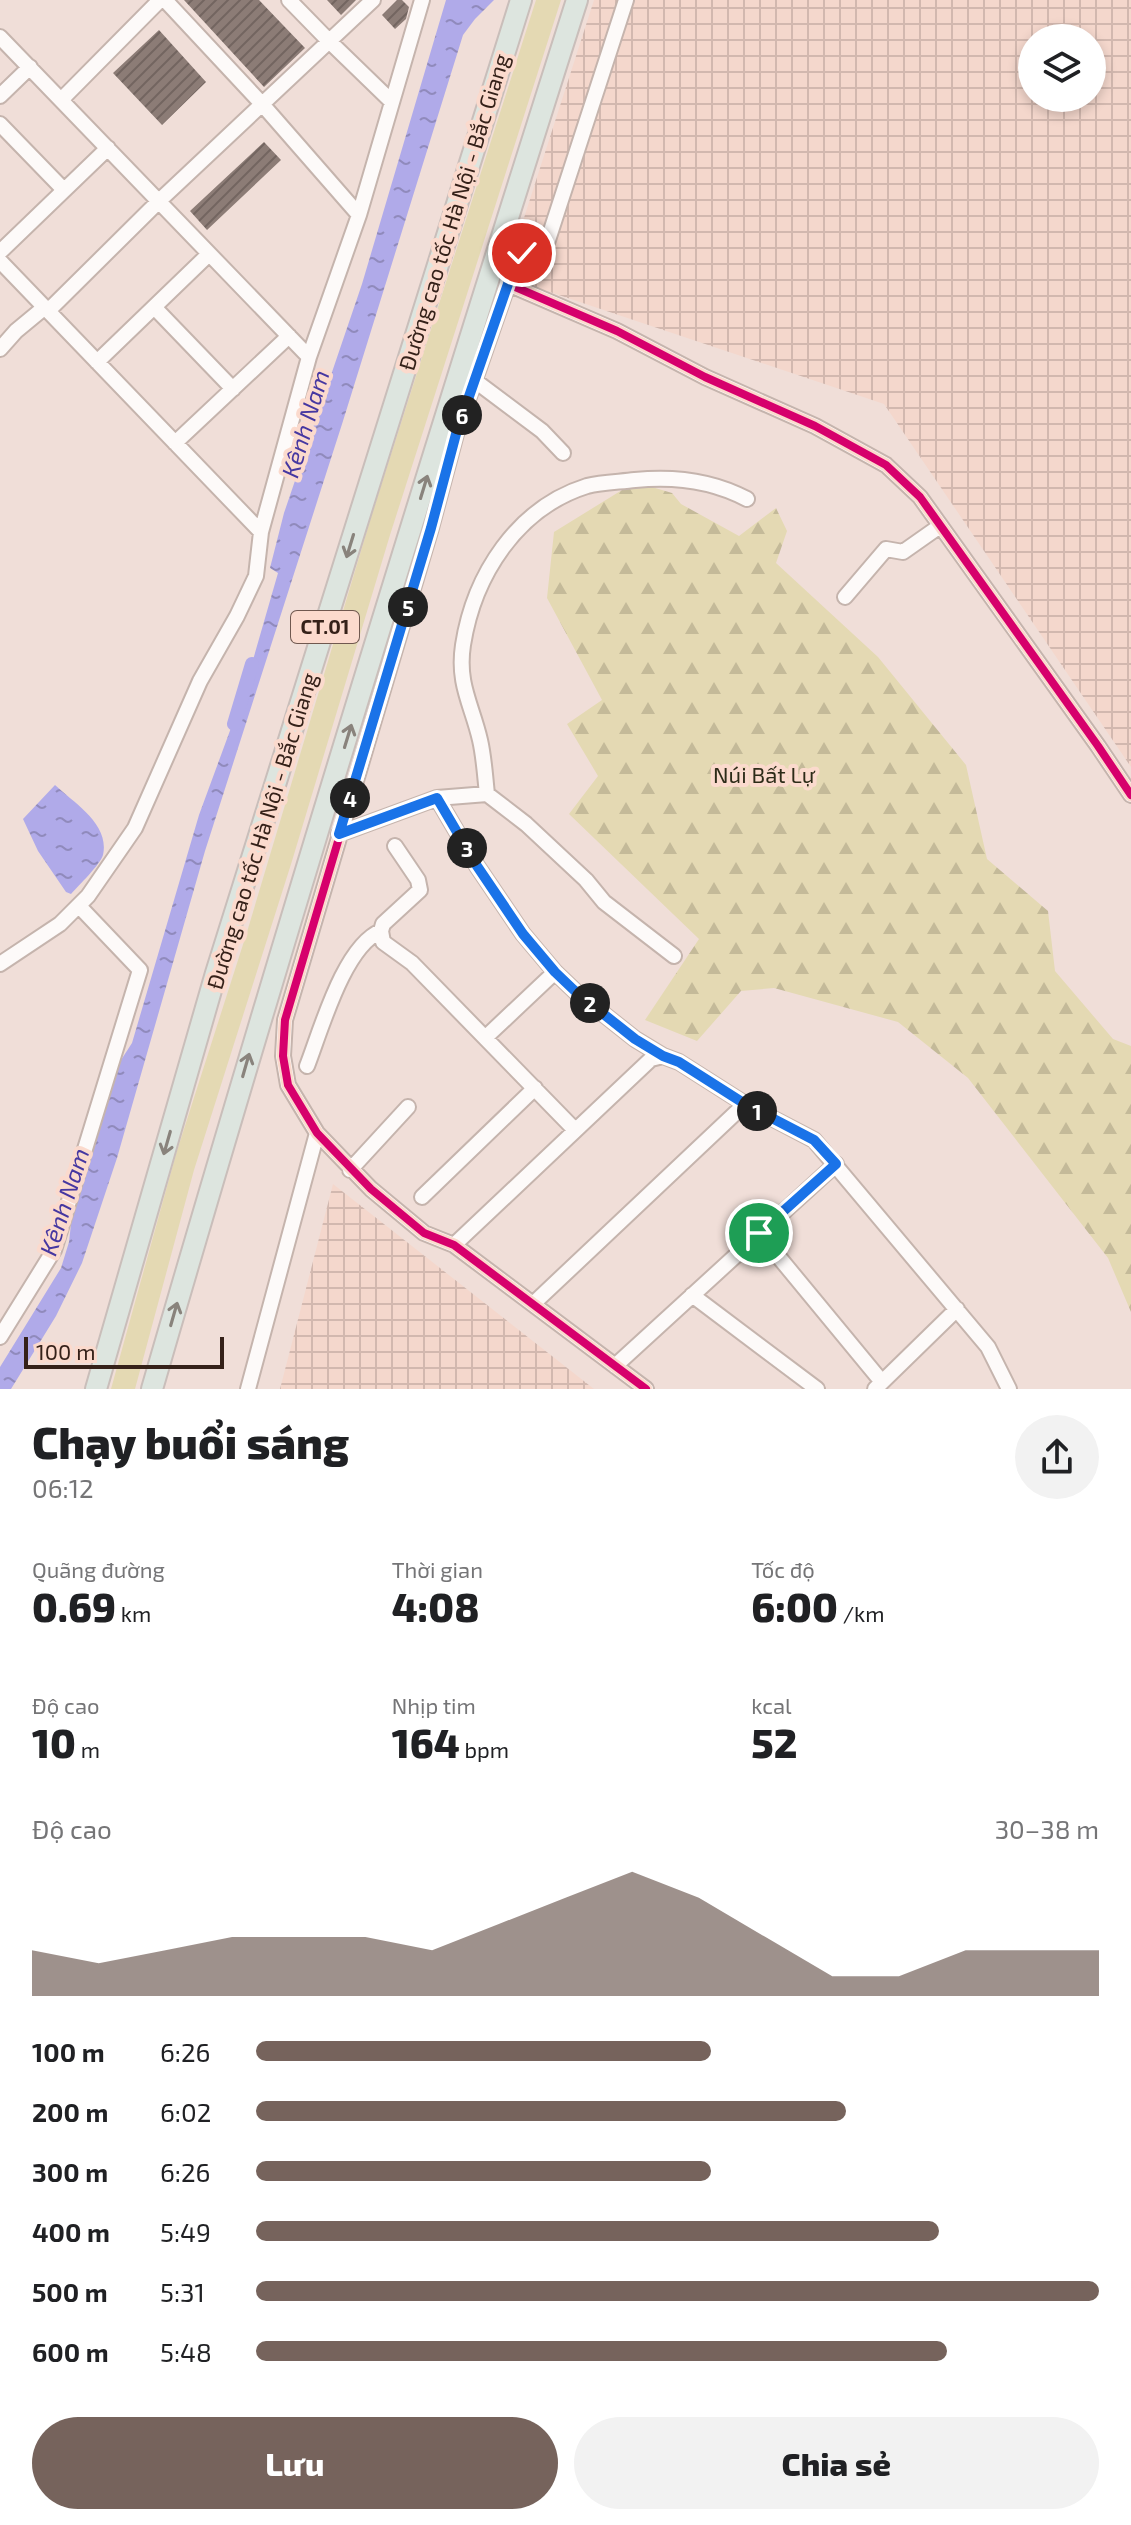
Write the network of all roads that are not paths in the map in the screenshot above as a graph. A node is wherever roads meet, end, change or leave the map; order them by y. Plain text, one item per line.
1 (163, 0) edge
2 (289, 0) edge
3 (373, 0) edge
4 (422, 0) edge
5 (577, 0) edge
6 (626, 0) edge
7 (518, 6) edge
8 (0, 37) edge
9 (329, 41) junction
10 (30, 67) junction
11 (0, 96) edge
12 (61, 100) junction
13 (392, 102) junction
14 (262, 104) junction
15 (0, 124) edge
16 (108, 148) junction
17 (64, 190) junction
18 (159, 201) junction
19 (359, 215) junction
20 (0, 252) edge
21 (209, 254) junction
22 (0, 261) edge
23 (508, 284) junction
24 (154, 307) junction
25 (46, 309) junction
26 (289, 336) junction
27 (0, 349) edge
28 (309, 357) junction
29 (97, 362) junction
30 (474, 380) junction
31 (233, 389) junction
32 (175, 443) junction
33 (563, 453) dead end
34 (747, 499) dead end
35 (940, 526) junction
36 (261, 532) junction
37 (845, 597) dead end
38 (487, 794) junction
39 (1131, 795) edge
40 (437, 798) junction
41 (339, 834) junction
42 (395, 846) dead end
43 (79, 906) junction
44 (381, 931) junction
45 (674, 956) dead end
46 (0, 964) edge
47 (555, 972) junction
48 (486, 1037) junction
49 (663, 1056) junction
50 (307, 1066) dead end
51 (535, 1088) junction
52 (745, 1104) junction
53 (408, 1107) dead end
54 (575, 1130) junction
55 (317, 1133) junction
56 (836, 1164) junction
57 (350, 1170) junction
58 (422, 1197) dead end
59 (759, 1233) junction
60 (140, 1238) junction
61 (454, 1245) junction
62 (692, 1295) junction
63 (533, 1304) junction
64 (957, 1309) junction
65 (0, 1337) edge
66 (615, 1366) junction
67 (879, 1385) edge
68 (85, 1389) edge
69 (96, 1389) edge
70 (152, 1389) edge
71 (248, 1389) edge
72 (646, 1389) edge
73 (817, 1389) edge
74 (1009, 1389) edge

1 - 12 street
1 - 14 street
2 - 9 street
3 - 9 street
4 - 13 street
70 -> 5 highway, CT.01
6 - 23 street
7 -> 60 highway, Đường cao tốc Hà Nội - Bắc Giang / CT.01
8 - 10 street
9 - 13 street
9 - 14 street
10 - 11 street
10 - 12 street
12 - 16 street
13 - 19 street
14 - 18 street
14 - 19 street
15 - 17 street
16 - 17 street
16 - 18 street
17 - 20 street
18 - 21 street
18 - 25 street
19 - 28 street
21 - 24 street
21 - 26 street
22 - 25 street
23 - 30 street
23 - 35 street
24 - 29 street
24 - 31 street
25 - 27 street
25 - 29 street
26 - 28 street
26 - 31 street
28 - 36 street
29 - 32 street
30 - 33 street
30 - 41 street
31 - 32 street
32 - 36 street
34 - 38 street
35 - 37 street
35 - 39 street
36 - 43 street
38 - 40 street
38 - 45 street
40 - 41 street
40 - 47 street
41 - 55 street
42 - 44 street
43 - 46 street
43 - 65 street
44 - 48 street
44 - 50 street
47 - 48 street
47 - 49 street
48 - 51 street
49 - 52 street
49 - 54 street
51 - 54 street
51 - 58 street
52 - 56 street
52 - 63 street
53 - 57 street
54 - 61 street
55 - 57 street
55 - 71 street
56 - 59 street
56 - 64 street
57 - 61 street
59 - 62 street
59 - 67 street
60 - 68 highway
60 - 69 highway, Đường cao tốc Hà Nội - Bắc Giang / CT.01
61 - 63 street
62 - 66 street
62 - 73 street
63 - 66 street
64 - 67 street
64 - 74 street
66 - 72 street

